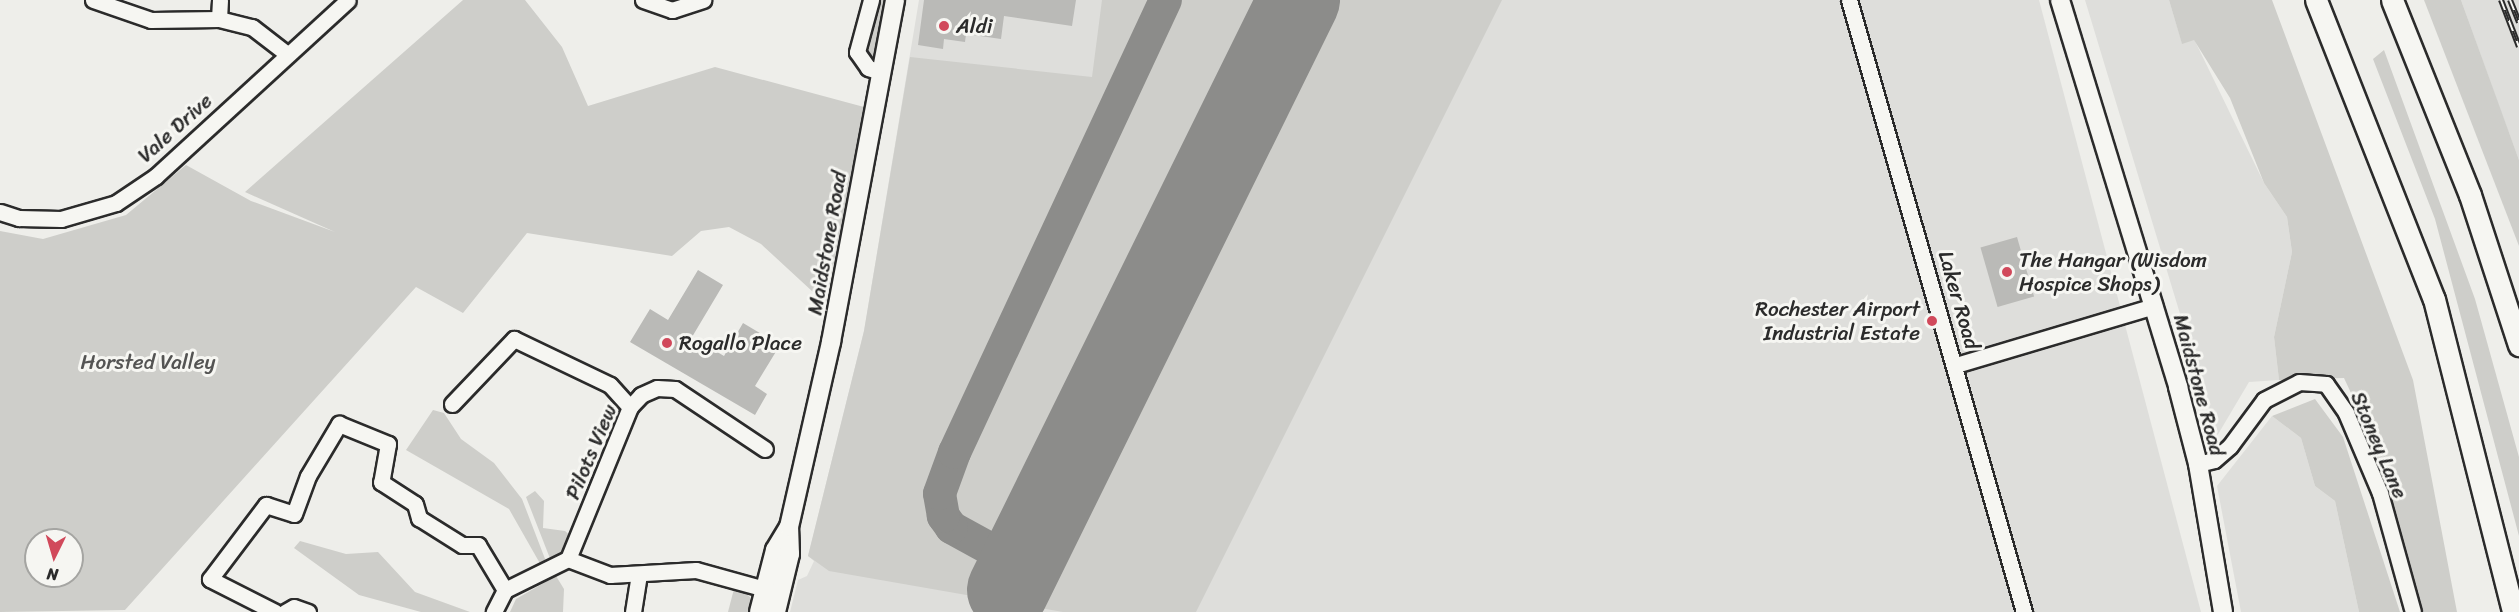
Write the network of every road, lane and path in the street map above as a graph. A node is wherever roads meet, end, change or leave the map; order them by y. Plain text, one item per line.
1 (93, 0) edge
2 (220, 0) edge
3 (348, 0) edge
4 (643, 0) edge
5 (703, 0) edge
6 (871, 0) edge
7 (896, 0) edge
8 (1849, 0) edge
9 (2060, 0) edge
10 (2316, 0) edge
11 (2392, 0) edge
12 (219, 19) junction
13 (287, 54) junction
14 (881, 72) junction
15 (0, 212) edge
16 (2154, 306) junction
17 (2519, 345) edge
18 (1956, 365) junction
19 (452, 404) dead end
20 (630, 407) junction
21 (765, 449) dead end
22 (2198, 464) junction
23 (789, 527) junction
24 (568, 559) junction
25 (639, 575) junction
26 (765, 589) junction
27 (505, 590) junction
28 (275, 612) edge
29 (285, 612) edge
30 (308, 612) edge
31 (495, 612) edge
32 (633, 612) edge
33 (759, 612) edge
34 (776, 612) edge
35 (2024, 612) edge
36 (2223, 612) edge
37 (2413, 612) edge
38 (2514, 612) edge

1 - 12 street
2 - 12 street
3 - 13 street, Vale Drive
4 - 5 street
6 - 14 street
7 - 14 main road, Maidstone Road
8 - 18 street, Laker Road
9 - 16 main road, Maidstone Road
10 - 38 highway
11 - 17 highway
12 - 13 street
13 - 15 street, Vale Drive
14 - 23 main road, Maidstone Road
16 - 18 street
16 - 22 main road, Maidstone Road
18 - 35 street, Laker Road
19 - 20 street
20 - 21 street, Pilots View
20 - 24 street, Pilots View
22 - 36 main road, Maidstone Road
22 - 37 street, Stoney Lane
23 - 26 main road, Maidstone Road
23 - 34 main road, Maidstone Road
24 - 25 street
24 - 27 street
25 - 26 street
25 - 32 street
26 - 33 main road, Maidstone Road
27 - 28 street
27 - 31 street
29 - 30 street

